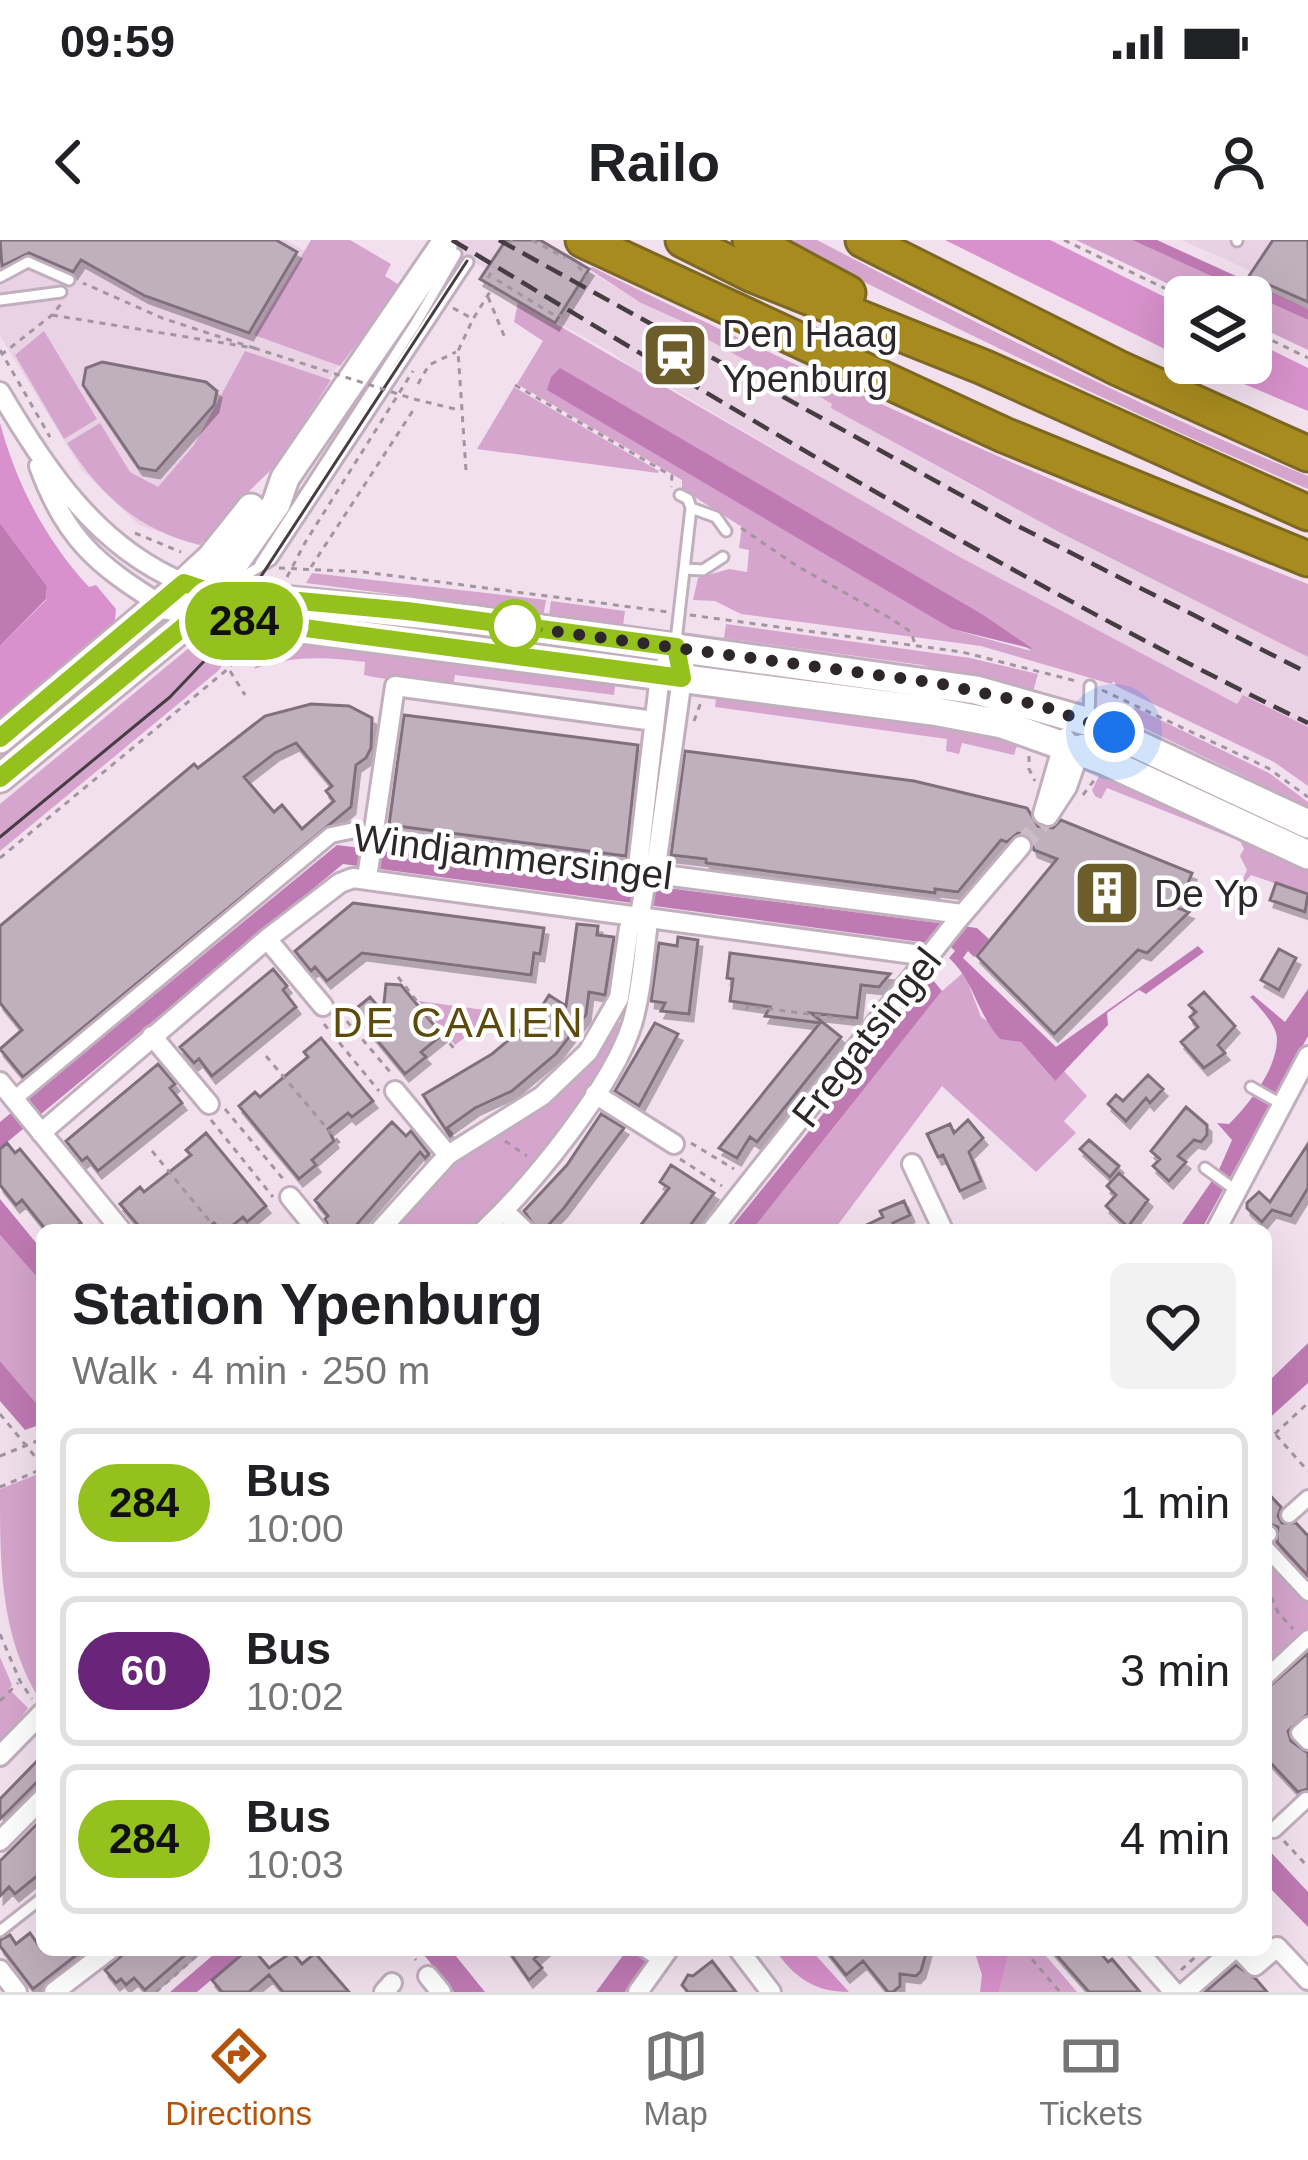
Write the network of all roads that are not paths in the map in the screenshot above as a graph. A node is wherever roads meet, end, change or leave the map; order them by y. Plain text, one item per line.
1 (584, 240) edge
2 (626, 240) edge
3 (683, 240) edge
4 (750, 240) edge
5 (863, 240) edge
6 (449, 250) joint
7 (468, 262) dead end
8 (0, 277) edge
9 (74, 280) road end
10 (63, 295) road end
11 (0, 301) edge
12 (850, 363) junction
13 (983, 367) junction
14 (0, 392) edge
15 (32, 445) junction
16 (1308, 454) edge
17 (285, 478) junction
18 (675, 495) road end
19 (692, 508) junction
20 (1308, 513) edge
21 (726, 531) dead end
22 (723, 556) dead end
23 (1308, 559) edge
24 (260, 568) junction
25 (685, 569) junction
26 (184, 583) junction
27 (160, 604) junction
28 (206, 604) junction
29 (676, 647) junction
30 (671, 677) junction
31 (1080, 719) junction
32 (654, 721) junction
33 (0, 739) edge
34 (1071, 748) junction
35 (0, 778) edge
36 (1046, 815) tunnel mouth
37 (1308, 824) edge
38 (373, 842) junction
39 (1021, 846) tunnel mouth
40 (1308, 855) edge
41 (368, 874) junction
42 (646, 878) junction
43 (641, 910) junction
44 (959, 918) junction
45 (267, 938) junction
46 (933, 951) junction
47 (628, 1003) junction
48 (323, 1007) road end
49 (152, 1036) junction
50 (1308, 1056) edge
51 (0, 1082) edge
52 (1251, 1087) dead end
53 (394, 1092) road end
54 (595, 1094) junction
55 (16, 1101) junction
56 (209, 1104) road end
57 (1283, 1105) junction
58 (37, 1128) junction
59 (674, 1144) road end
60 (448, 1155) junction
61 (912, 1164) dead end
62 (1205, 1168) dead end
63 (1237, 1191) junction
64 (288, 1198) road end
65 (504, 1210) junction
66 (117, 1224) edge
67 (312, 1224) edge
68 (385, 1224) edge
69 (490, 1224) edge
70 (518, 1224) edge
71 (717, 1224) edge
72 (940, 1224) edge
73 (1219, 1224) edge
74 (1308, 1498) edge
75 (1289, 1515) dead end
76 (1272, 1546) edge
77 (1308, 1593) edge
78 (1307, 1639) edge
79 (1272, 1671) edge
80 (36, 1710) edge
81 (1308, 1725) edge
82 (1308, 1742) edge
83 (0, 1756) edge
84 (1306, 1800) edge
85 (36, 1805) edge
86 (1274, 1830) road end
87 (0, 1841) edge
88 (36, 1903) edge
89 (0, 1931) edge
90 (1272, 1951) edge
91 (101, 1956) edge
92 (663, 1956) edge
93 (744, 1956) edge
94 (1143, 1956) edge
95 (1227, 1956) edge
96 (1243, 1956) edge
97 (1267, 1956) edge
98 (0, 1970) edge
99 (428, 1976) dead end
100 (1308, 1980) edge
101 (1175, 1989) edge
102 (17, 1992) edge
103 (54, 1992) edge
104 (441, 1992) edge
105 (638, 1992) edge
106 (771, 1992) edge

1 - 12 highway
2 - 12 highway
3 - 13 highway
4 - 13 highway
5 - 16 highway
6 - 17 main road
6 - 24 lane
7 - 24 lane
8 - 9 lane
10 - 11 lane
12 - 23 highway
13 - 20 highway
14 - 15 street
15 - 26 street
15 - 27 street
17 - 26 main road
17 - 28 main road
18 - 19 lane
19 - 21 lane
19 - 25 lane
22 - 25 lane
24 - 28 lane
25 - 29 lane
26 - 27 main road
26 - 28 main road
27 - 28 main road
27 - 33 main road
28 - 29 main road
28 - 30 main road
28 - 35 main road
29 - 30 street
29 - 31 main road
30 - 32 street
30 - 34 main road
30 - 42 street
31 - 34 street
31 - 37 main road
32 - 38 street
32 - 42 street
34 - 36 street
34 - 40 main road
38 - 41 street
38 - 42 street, Windjammersingel
38 - 55 street, Windjammersingel
39 - 44 street, Fregatsingel
41 - 43 street, Windjammersingel
41 - 45 street, Windjammersingel
42 - 43 street
42 - 44 street, Windjammersingel
43 - 46 street, Windjammersingel
43 - 47 street
44 - 46 street, Fregatsingel
45 - 48 street
45 - 49 street, Windjammersingel
46 - 71 street, Fregatsingel
47 - 54 street
47 - 60 street
49 - 56 street
49 - 58 street, Windjammersingel
50 - 57 street
51 - 55 street
52 - 57 lane
53 - 60 street
54 - 59 street
54 - 65 street
55 - 58 street
57 - 63 street
58 - 66 street
60 - 68 street
61 - 72 street
62 - 63 lane
63 - 73 street
64 - 67 street
65 - 69 street
65 - 70 street
74 - 75 street
76 - 77 street
78 - 79 street
80 - 83 street
81 - 82 street
84 - 86 street
85 - 87 street
88 - 89 lane
90 - 100 street
91 - 103 street
92 - 105 street
93 - 106 street
94 - 101 street
95 - 101 street
96 - 97 street
98 - 102 street
99 - 104 street

